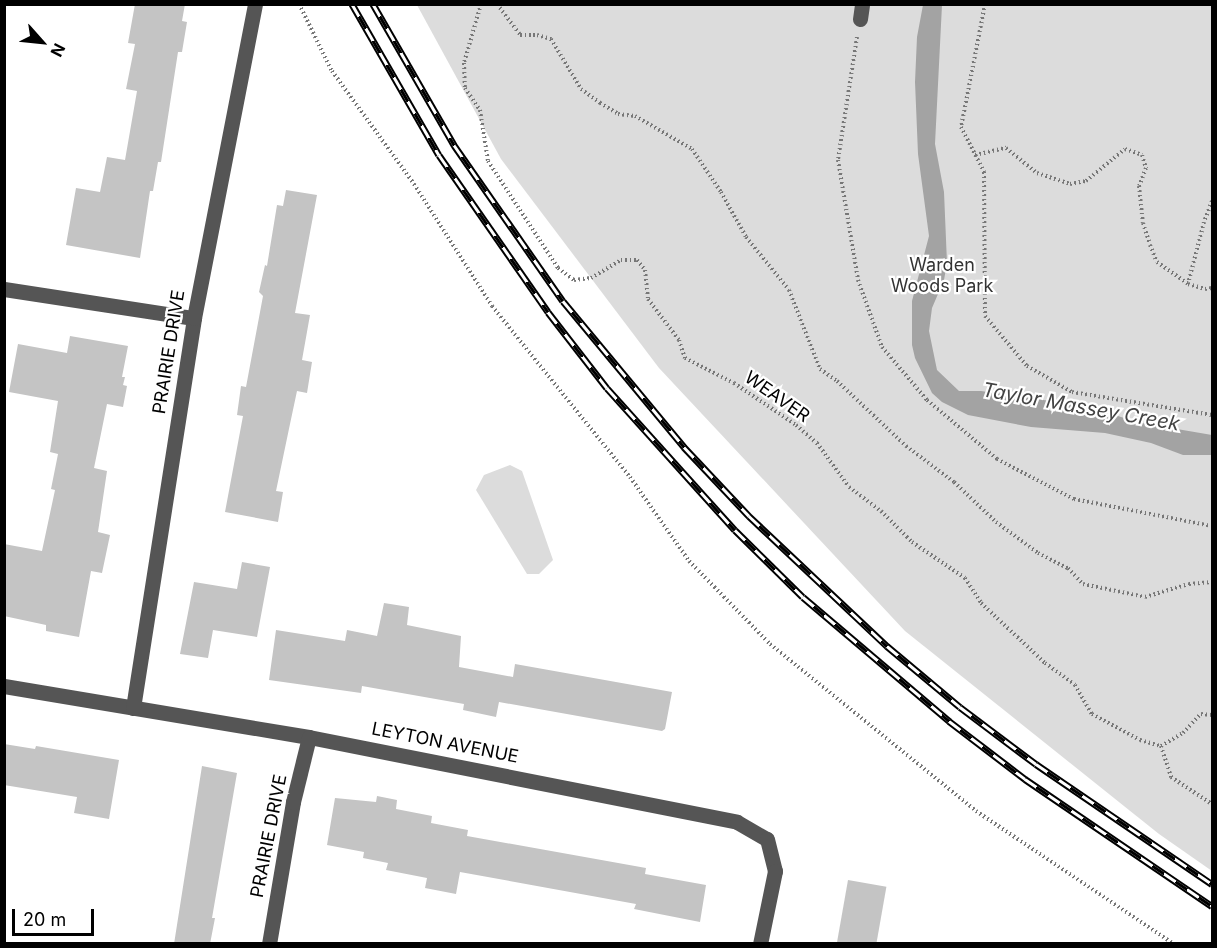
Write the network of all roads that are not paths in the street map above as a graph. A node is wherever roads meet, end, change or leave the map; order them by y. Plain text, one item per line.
1 (255, 4) edge
2 (4, 289) edge
3 (194, 318) junction
4 (4, 686) edge
5 (133, 708) junction
6 (309, 737) junction
7 (269, 944) edge
8 (760, 944) edge

1 - 3 street, PRAIRIE DRIVE
2 - 3 street
3 - 5 street, PRAIRIE DRIVE
4 - 5 street, LEYTON AVENUE
5 - 6 street, LEYTON AVENUE
6 - 7 street, PRAIRIE DRIVE
6 - 8 street, LEYTON AVENUE

